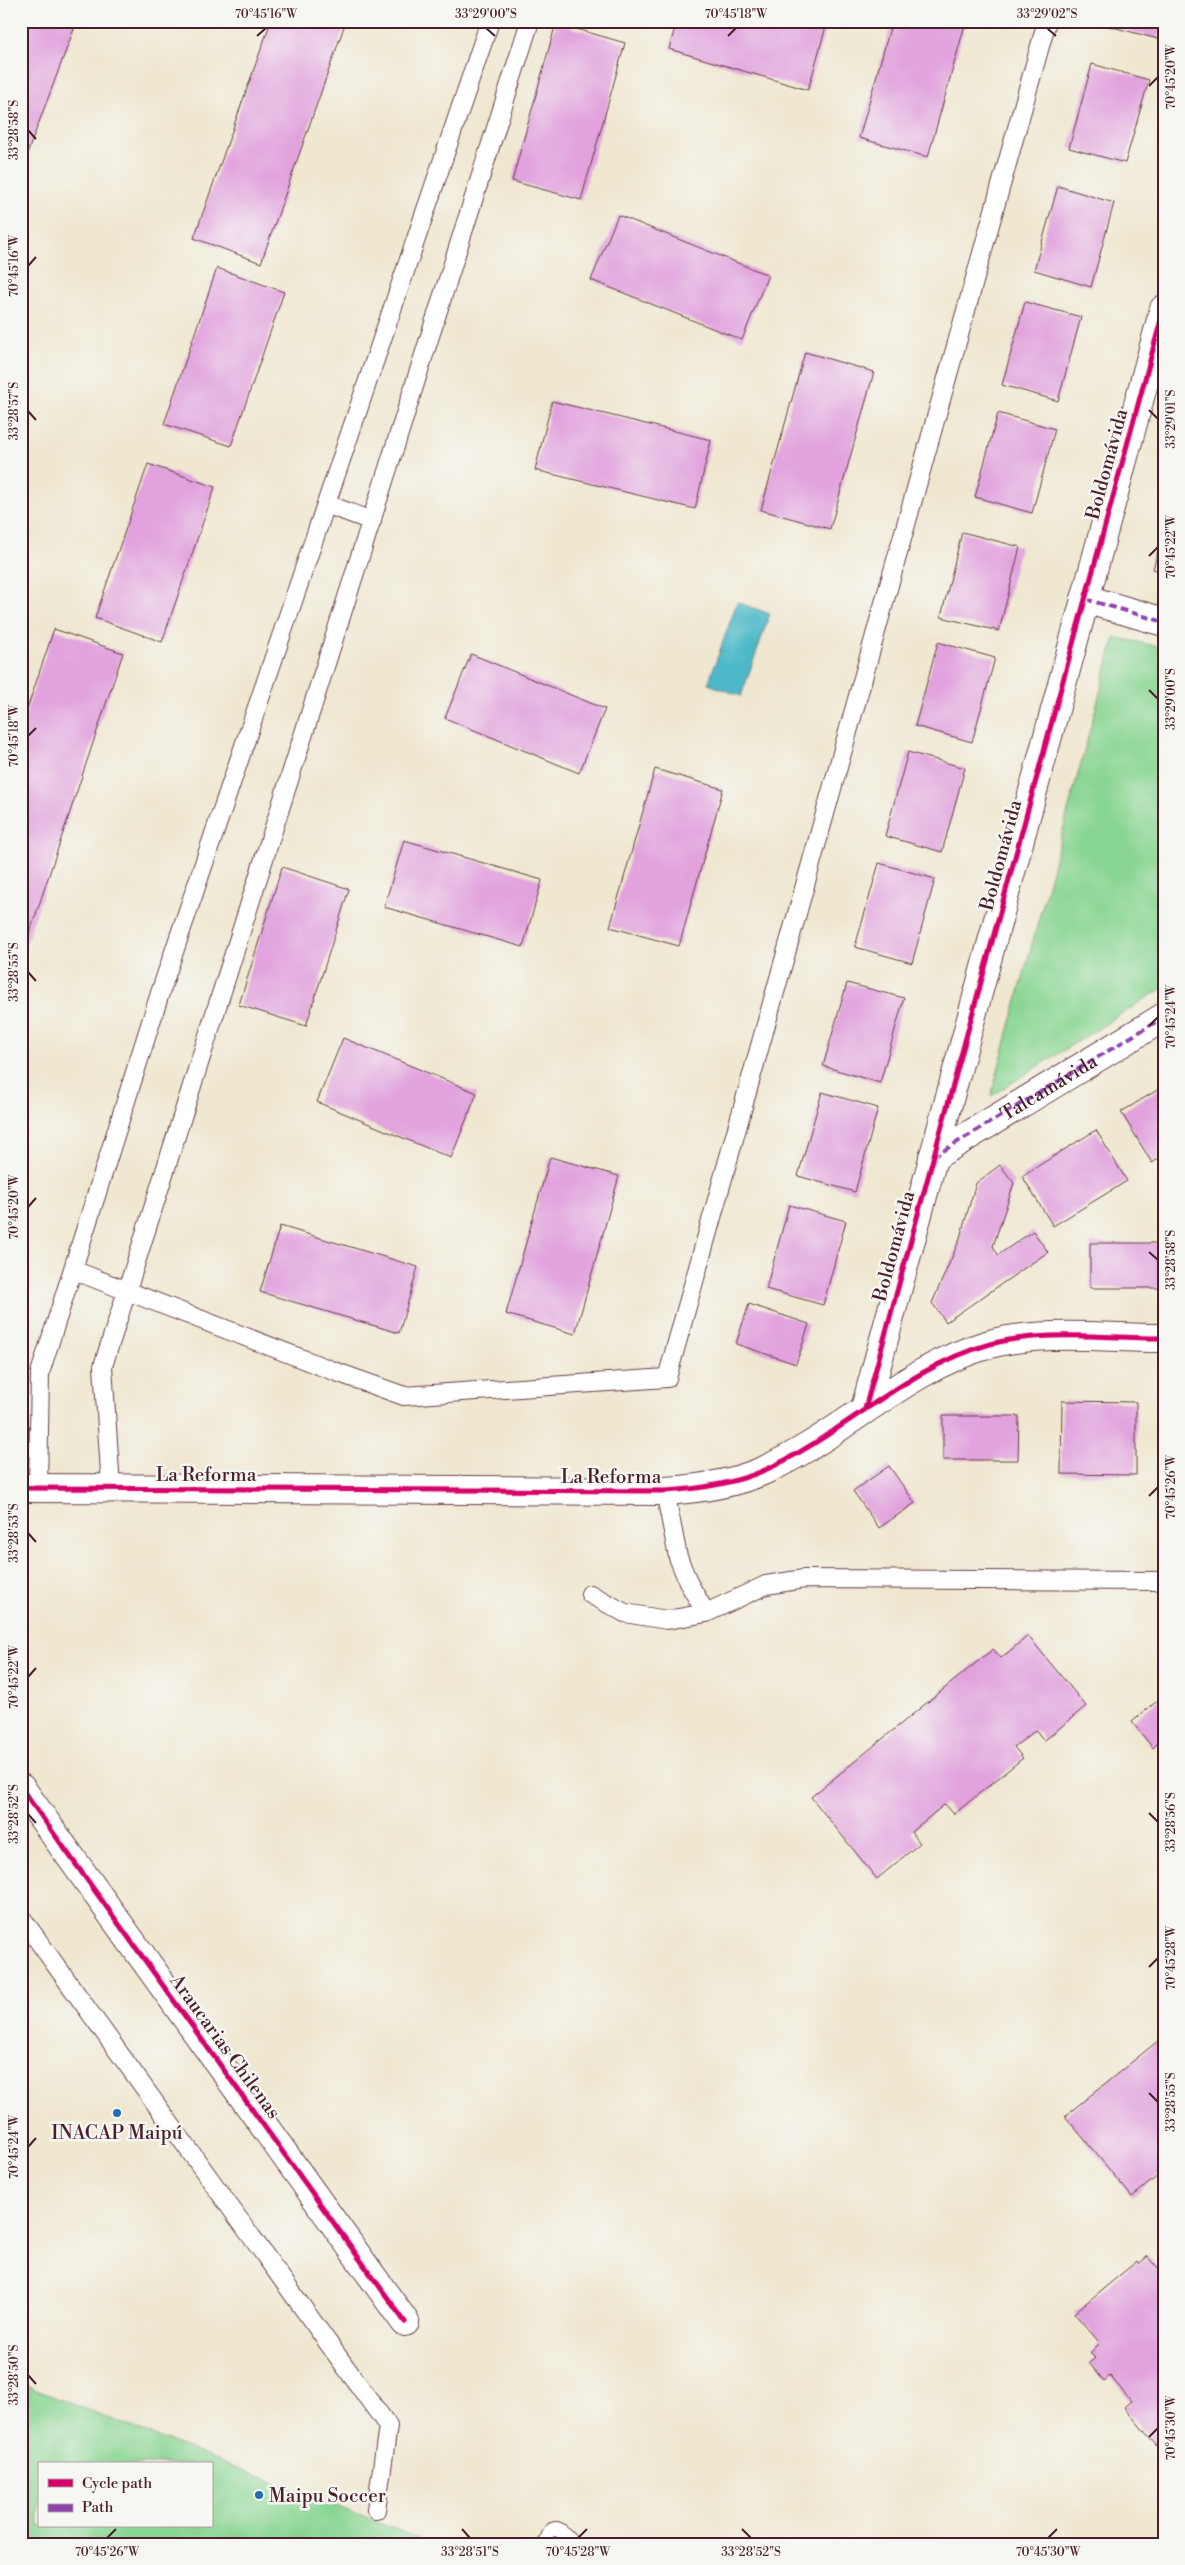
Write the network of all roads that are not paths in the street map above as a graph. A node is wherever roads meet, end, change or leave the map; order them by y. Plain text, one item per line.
1 (490, 21) edge
2 (530, 21) edge
3 (1047, 21) edge
4 (1164, 309) edge
5 (1160, 338) edge
6 (326, 504) junction
7 (372, 521) junction
8 (1085, 599) junction
9 (1164, 622) edge
10 (1164, 1016) edge
11 (933, 1157) junction
12 (73, 1270) junction
13 (127, 1291) junction
14 (1164, 1338) edge
15 (865, 1409) junction
16 (30, 1488) edge
17 (110, 1488) junction
18 (665, 1491) junction
19 (1164, 1581) edge
20 (590, 1594) dead end
21 (706, 1613) junction
22 (21, 1788) edge
23 (21, 1917) edge
24 (406, 2322) dead end
25 (376, 2510) dead end

1 - 6 lane
2 - 7 lane
3 - 13 lane
4 - 5 street, Boldomávida
5 - 8 street, Boldomávida
6 - 7 lane
6 - 12 lane
7 - 13 lane
8 - 9 street
8 - 11 street, Boldomávida
10 - 11 street, Talcamávida
11 - 15 street, Boldomávida
12 - 13 lane
12 - 16 lane
13 - 17 lane
14 - 15 street, La Reforma
15 - 18 street, La Reforma
16 - 17 street, La Reforma
17 - 18 street, La Reforma
18 - 21 lane
19 - 21 lane
20 - 21 lane
22 - 24 street, Araucarias Chilenas
23 - 25 lane

